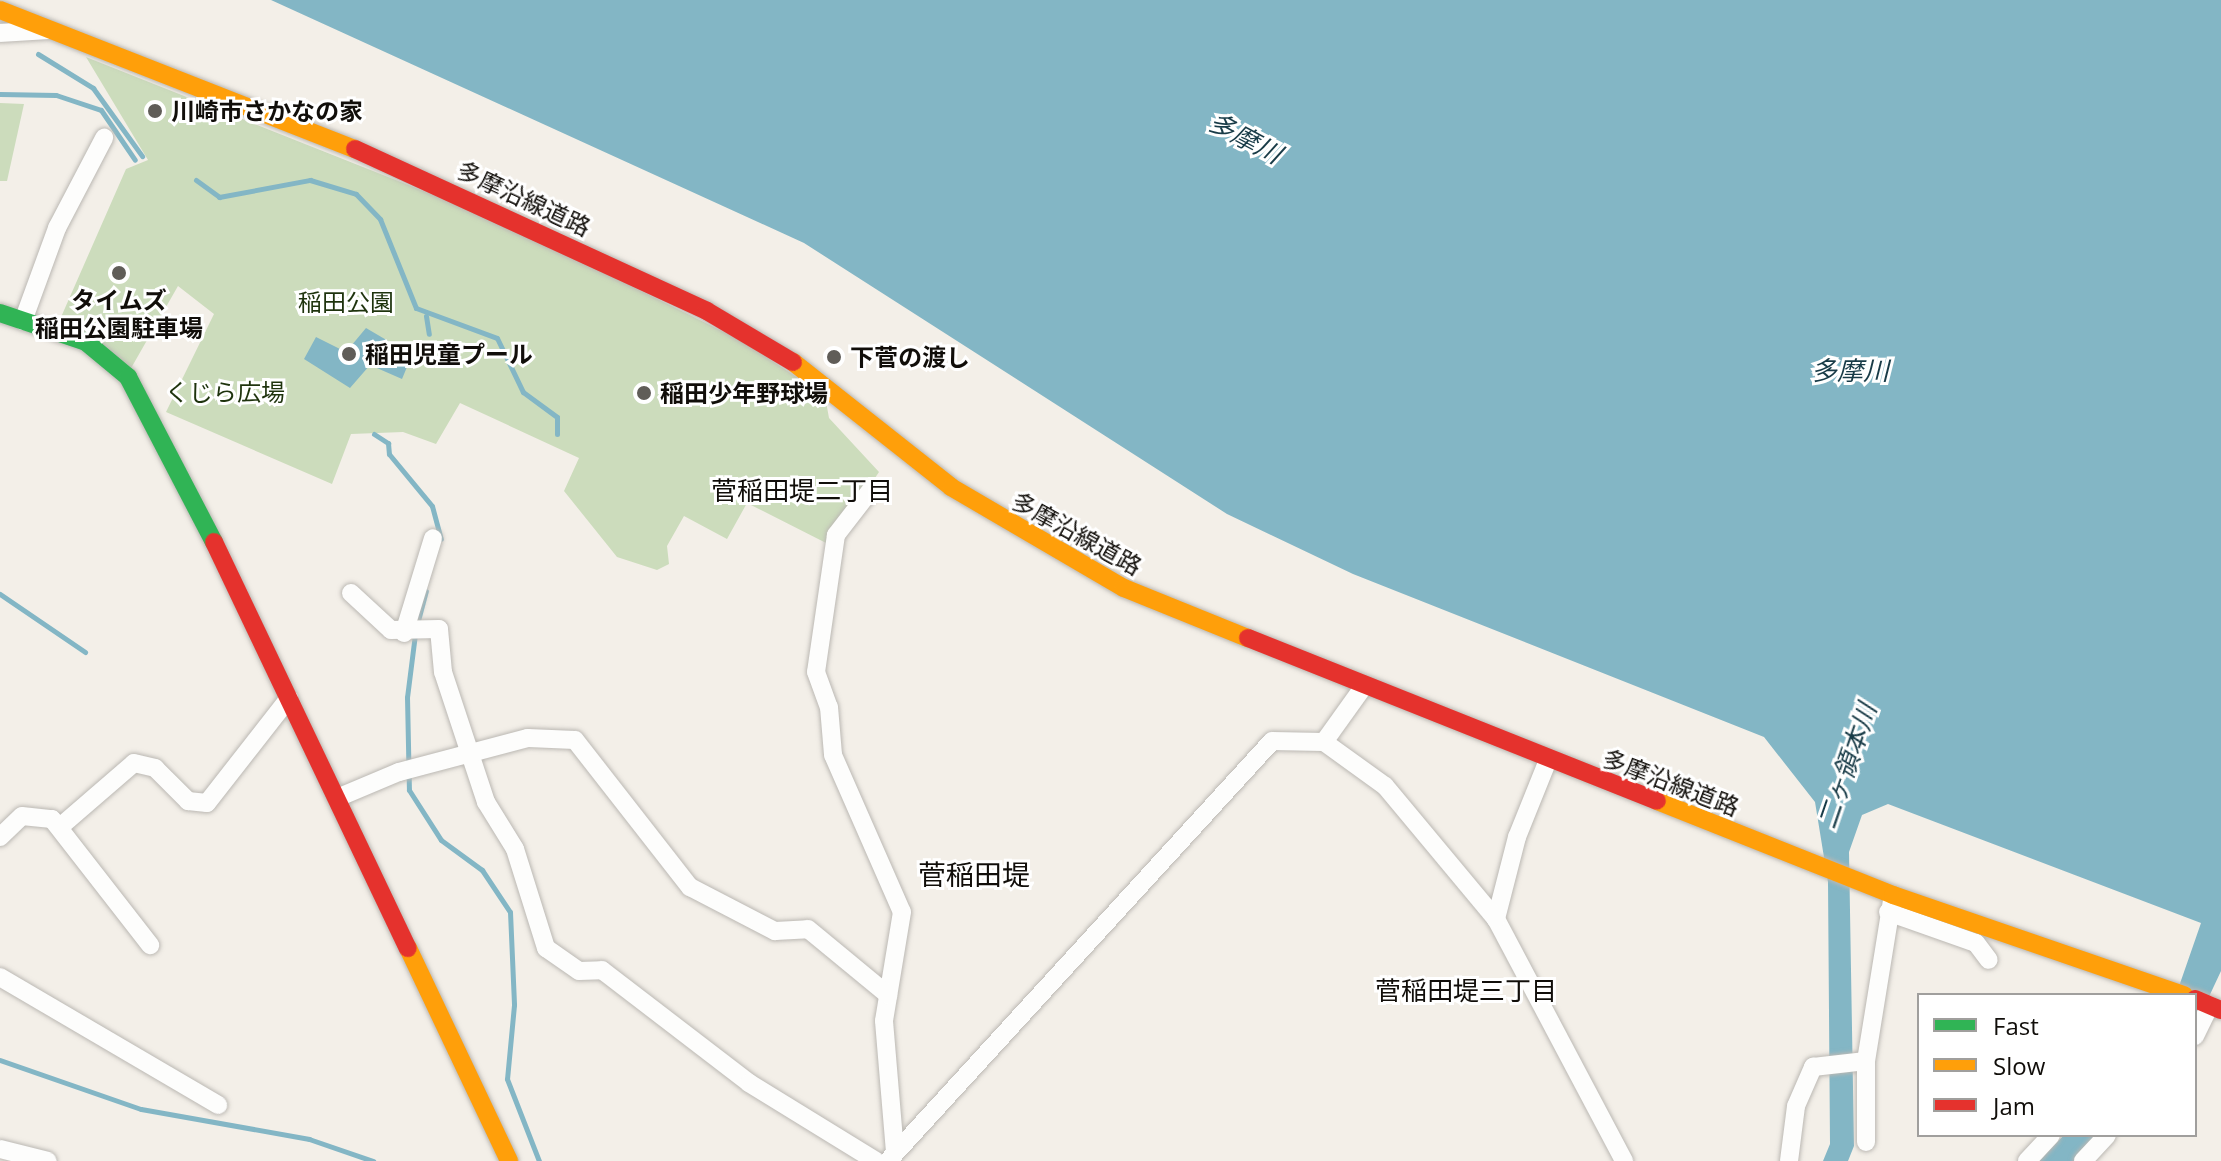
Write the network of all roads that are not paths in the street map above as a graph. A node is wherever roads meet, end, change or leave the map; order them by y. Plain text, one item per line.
1 (0, 10) edge
2 (51, 28) junction
3 (0, 33) edge
4 (104, 138) dead end
5 (0, 313) edge
6 (23, 321) junction
7 (870, 491) dead end
8 (433, 538) dead end
9 (351, 593) dead end
10 (412, 633) junction
11 (1362, 689) junction
12 (289, 698) junction
13 (1324, 742) junction
14 (473, 754) junction
15 (1548, 760) junction
16 (337, 798) junction
17 (61, 826) junction
18 (0, 837) edge
19 (1887, 898) junction
20 (1496, 919) junction
21 (150, 945) dead end
22 (1989, 960) dead end
23 (0, 977) edge
24 (2175, 993) edge
25 (888, 995) junction
26 (2208, 1005) edge
27 (2197, 1031) edge
28 (1866, 1061) junction
29 (218, 1105) dead end
30 (2049, 1137) edge
31 (2105, 1137) edge
32 (1866, 1142) dead end
33 (0, 1149) edge
34 (892, 1157) edge
35 (48, 1161) edge
36 (509, 1161) edge
37 (876, 1161) edge
38 (1624, 1161) edge
39 (1789, 1161) edge
40 (2027, 1161) edge
41 (2083, 1161) edge

1 - 2 street, 多摩沿線道路
2 - 3 street
2 - 11 street, 多摩沿線道路
4 - 6 street
5 - 6 street
6 - 12 street
7 - 25 street
8 - 10 street
9 - 10 street
10 - 14 street
11 - 13 street
11 - 15 street, 多摩沿線道路
12 - 16 street
12 - 17 street
13 - 20 street
13 - 34 street
14 - 16 street
14 - 25 street
14 - 37 street
15 - 19 street, 多摩沿線道路
15 - 20 street
16 - 36 street
17 - 18 street
17 - 21 street
19 - 22 street
19 - 24 street, 多摩沿線道路
19 - 28 street
20 - 38 street
23 - 29 street
25 - 34 street
26 - 27 street
28 - 32 street
28 - 39 street
30 - 40 street
31 - 41 street
33 - 35 street

